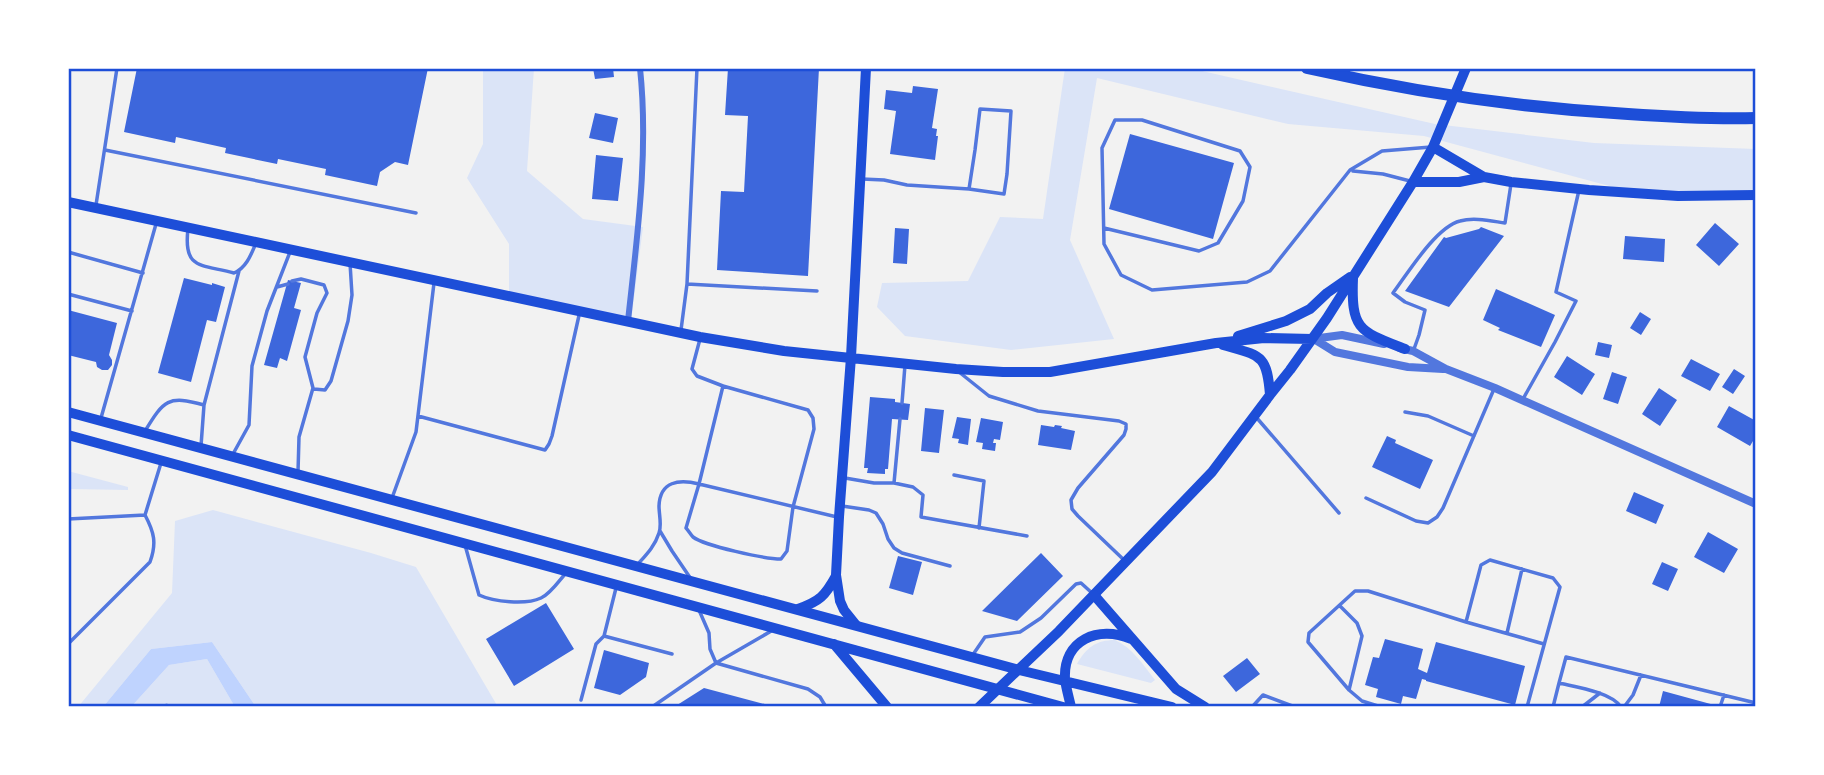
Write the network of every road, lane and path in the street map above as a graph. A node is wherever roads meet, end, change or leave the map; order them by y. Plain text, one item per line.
1 (117, 68) edge
2 (640, 68) edge
3 (697, 68) edge
4 (866, 68) edge
5 (1307, 68) edge
6 (1466, 68) edge
7 (1756, 118) edge
8 (1433, 147) junction
9 (105, 150) junction
10 (1350, 170) junction
11 (1484, 177) junction
12 (860, 178) junction
13 (1511, 181) junction
14 (1413, 182) junction
15 (969, 189) junction
16 (1579, 189) junction
17 (1756, 195) edge
18 (68, 202) edge
19 (96, 207) junction
20 (416, 213) dead end
21 (157, 220) junction
22 (188, 227) junction
23 (1104, 228) junction
24 (257, 242) junction
25 (291, 249) junction
26 (68, 252) edge
27 (350, 261) junction
28 (239, 271) junction
29 (143, 273) junction
30 (1353, 275) junction
31 (435, 279) junction
32 (687, 284) junction
33 (277, 288) junction
34 (817, 291) dead end
35 (68, 294) edge
36 (132, 311) junction
37 (581, 311) junction
38 (628, 321) junction
39 (681, 332) junction
40 (700, 337) junction
41 (1312, 338) junction
42 (1216, 343) junction
43 (1409, 350) junction
44 (851, 357) junction
45 (905, 363) junction
46 (956, 369) junction
47 (1446, 369) junction
48 (723, 386) junction
49 (313, 388) junction
50 (1494, 388) junction
51 (1270, 395) junction
52 (1522, 400) junction
53 (902, 403) dead end
54 (204, 405) junction
55 (68, 412) edge
56 (1405, 412) dead end
57 (418, 416) junction
58 (1255, 416) junction
59 (900, 419) dead end
60 (101, 420) junction
61 (144, 432) junction
62 (68, 435) edge
63 (1474, 436) junction
64 (201, 448) junction
65 (233, 456) junction
66 (162, 461) junction
67 (298, 474) junction
68 (954, 475) dead end
69 (842, 477) junction
70 (894, 483) junction
71 (699, 484) junction
72 (1366, 498) dead end
73 (391, 499) junction
74 (1756, 504) edge
75 (793, 507) junction
76 (839, 512) junction
77 (1339, 513) dead end
78 (145, 515) junction
79 (68, 519) edge
80 (979, 528) junction
81 (660, 531) junction
82 (1027, 536) dead end
83 (464, 543) junction
84 (1126, 561) junction
85 (636, 566) junction
86 (950, 566) dead end
87 (1522, 569) junction
88 (567, 572) junction
89 (836, 575) junction
90 (693, 581) junction
91 (616, 586) junction
92 (1094, 595) junction
93 (1340, 606) junction
94 (698, 608) junction
95 (798, 609) junction
96 (1466, 622) junction
97 (856, 625) junction
98 (776, 629) junction
99 (1507, 634) junction
100 (604, 636) junction
101 (1133, 640) junction
102 (68, 644) edge
103 (834, 644) junction
104 (1544, 645) junction
105 (672, 654) dead end
106 (972, 657) junction
107 (716, 663) junction
108 (1019, 670) junction
109 (1641, 675) junction
110 (1065, 680) junction
111 (1559, 683) junction
112 (997, 689) junction
113 (1349, 690) junction
114 (1600, 693) junction
115 (1724, 695) junction
116 (581, 700) dead end
117 (1032, 702) edge
118 (1756, 703) edge
119 (162, 707) edge
120 (183, 707) edge
121 (652, 707) edge
122 (826, 707) edge
123 (887, 707) edge
124 (979, 707) edge
125 (1063, 707) edge
126 (1071, 707) edge
127 (1172, 707) edge
128 (1205, 707) edge
129 (1252, 707) edge
130 (1296, 707) edge
131 (1381, 707) edge
132 (1527, 707) edge
133 (1553, 707) edge
134 (1582, 707) edge
135 (1622, 707) edge
136 (1720, 707) edge

1 - 9 lane
2 - 38 street
3 - 32 lane
4 - 12 main road
5 - 7 highway
6 - 8 main road
8 - 10 lane
8 - 11 main road
8 - 14 main road
9 - 19 lane
9 - 20 lane
10 - 14 lane
10 - 23 lane
11 - 13 main road
11 - 14 main road
12 - 15 lane
12 - 44 main road
13 - 16 main road
13 - 43 lane
14 - 30 main road
15 - 15 lane
16 - 17 main road
16 - 52 lane
18 - 19 main road
19 - 21 main road
21 - 22 main road
21 - 29 lane
22 - 24 main road
22 - 28 lane
23 - 23 lane
24 - 25 main road
24 - 28 lane
25 - 27 main road
25 - 33 lane
26 - 29 lane
27 - 31 main road
27 - 49 lane
28 - 54 lane
29 - 36 lane
30 - 41 main road
30 - 42 main road
30 - 43 main road
31 - 37 main road
31 - 57 lane
32 - 34 lane
32 - 39 lane
33 - 49 lane
33 - 65 lane
35 - 36 lane
36 - 60 lane
37 - 38 main road
37 - 57 lane
38 - 39 main road
39 - 40 main road
40 - 44 main road
40 - 48 lane
41 - 42 main road
41 - 43 street
41 - 47 street
41 - 51 main road
42 - 46 main road
42 - 51 main road
43 - 47 street
44 - 45 main road
44 - 69 main road
45 - 46 main road
45 - 53 lane
46 - 84 lane
47 - 50 street
48 - 71 lane
48 - 75 lane
49 - 67 lane
50 - 52 street
50 - 63 lane
51 - 58 main road
52 - 74 street
54 - 61 lane
54 - 64 lane
55 - 60 highway
56 - 63 lane
57 - 73 lane
58 - 77 lane
58 - 84 main road
59 - 70 lane
60 - 61 highway
61 - 64 highway
62 - 66 highway
63 - 72 lane
64 - 65 highway
65 - 67 highway
66 - 78 lane
66 - 83 highway
67 - 73 highway
68 - 80 lane
69 - 70 lane
69 - 76 main road
70 - 80 lane
71 - 75 lane
71 - 75 lane
71 - 81 lane
73 - 85 highway
75 - 76 lane
76 - 86 lane
76 - 89 main road
78 - 79 lane
78 - 102 lane
80 - 82 lane
81 - 85 lane
81 - 90 lane
83 - 88 highway
83 - 88 lane
84 - 92 main road
85 - 90 highway
87 - 96 lane
87 - 99 lane
87 - 104 lane
88 - 91 highway
89 - 95 main road
89 - 97 main road
90 - 95 highway
91 - 94 highway
91 - 100 lane
92 - 101 highway
92 - 106 lane
92 - 108 main road
93 - 96 lane
93 - 113 lane
93 - 113 lane
94 - 98 highway
94 - 107 lane
95 - 97 highway
96 - 99 lane
97 - 106 highway
98 - 103 highway
98 - 107 lane
99 - 104 lane
100 - 105 lane
100 - 116 lane
101 - 110 highway
101 - 128 highway
103 - 112 highway
103 - 123 highway
104 - 132 lane
106 - 108 highway
107 - 121 lane
107 - 122 lane
108 - 110 highway
108 - 112 main road
109 - 111 lane
109 - 115 lane
109 - 135 lane
110 - 126 highway
110 - 127 highway
111 - 114 lane
111 - 133 lane
112 - 117 highway
112 - 124 main road
113 - 131 lane
114 - 134 lane
114 - 135 lane
115 - 118 lane
115 - 136 lane
117 - 125 highway
119 - 120 path
129 - 130 lane

